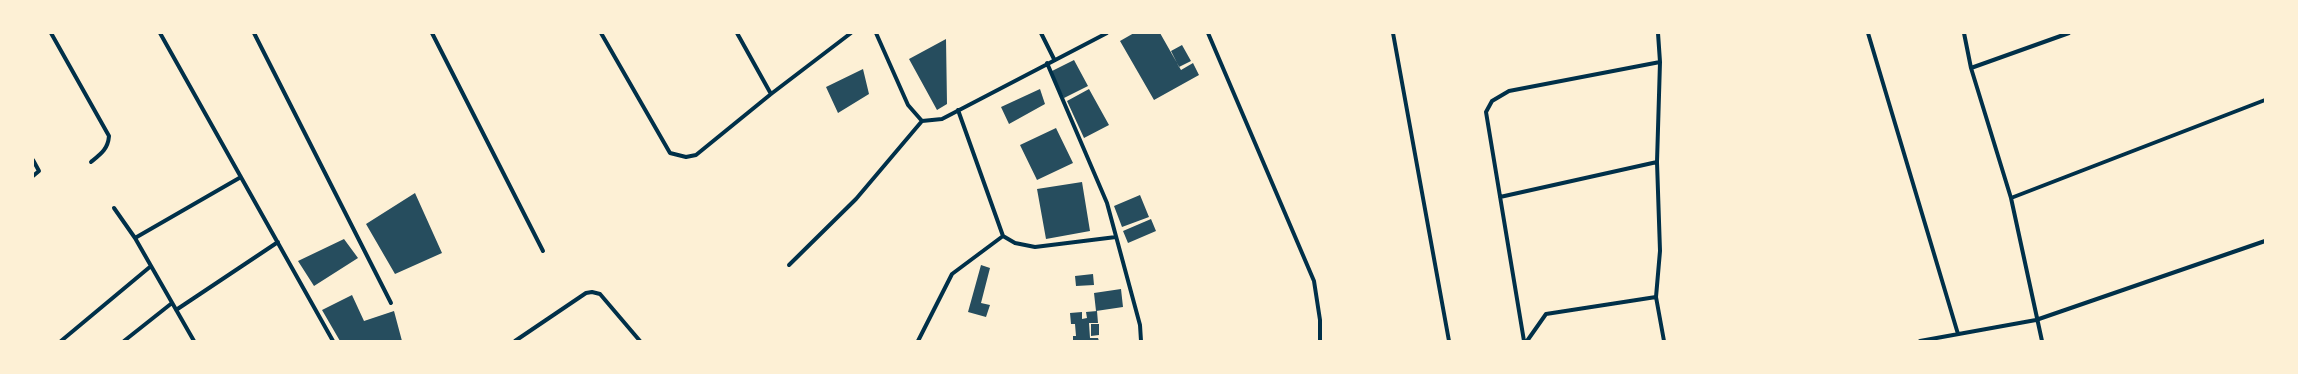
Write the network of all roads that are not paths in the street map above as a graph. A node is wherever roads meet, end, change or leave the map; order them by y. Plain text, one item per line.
1 (51, 33) edge
2 (160, 33) edge
3 (254, 33) edge
4 (432, 33) edge
5 (601, 33) edge
6 (737, 33) edge
7 (851, 33) edge
8 (876, 33) edge
9 (1042, 33) edge
10 (1107, 33) edge
11 (1208, 33) edge
12 (1392, 33) edge
13 (1658, 33) edge
14 (1868, 33) edge
15 (1964, 33) edge
16 (2068, 33) edge
17 (1054, 59) junction
18 (1660, 62) junction
19 (1047, 63) junction
20 (1971, 68) junction
21 (771, 94) junction
22 (2265, 100) edge
23 (958, 110) junction
24 (922, 121) junction
25 (33, 160) edge
26 (91, 162) dead end
27 (1657, 162) junction
28 (33, 176) edge
29 (241, 177) junction
30 (1500, 197) junction
31 (2011, 198) junction
32 (114, 208) dead end
33 (1003, 236) junction
34 (1116, 237) junction
35 (135, 238) junction
36 (2265, 240) edge
37 (278, 242) junction
38 (544, 251) dead end
39 (789, 265) dead end
40 (151, 266) junction
41 (1656, 297) junction
42 (391, 303) dead end
43 (172, 304) junction
44 (176, 310) junction
45 (2036, 320) junction
46 (1958, 334) junction
47 (61, 341) edge
48 (124, 341) edge
49 (194, 341) edge
50 (333, 341) edge
51 (515, 341) edge
52 (640, 341) edge
53 (918, 341) edge
54 (1141, 341) edge
55 (1320, 341) edge
56 (1449, 341) edge
57 (1526, 341) edge
58 (1664, 341) edge
59 (1920, 341) edge
60 (2042, 341) edge

1 - 26 street
2 - 29 street
3 - 42 street
4 - 38 street
5 - 21 street
6 - 21 street
7 - 21 street
8 - 24 street
9 - 17 street
10 - 17 street
11 - 55 street
12 - 56 street
13 - 18 street
14 - 46 street
15 - 20 street
16 - 20 street
17 - 19 street
18 - 27 street
18 - 30 street
19 - 23 street
19 - 34 street
20 - 31 street
22 - 31 street
23 - 24 street
23 - 33 street
24 - 39 street
25 - 28 street
27 - 30 street
27 - 41 street
29 - 35 street
29 - 37 street
30 - 57 street
31 - 45 street
32 - 35 street
33 - 34 street
33 - 53 street
34 - 54 street
35 - 40 street
36 - 45 street
37 - 44 street
37 - 50 street
40 - 43 street
40 - 47 street
41 - 57 street
41 - 58 street
43 - 44 street
43 - 48 street
44 - 49 street
45 - 46 street
45 - 60 street
46 - 59 street
51 - 52 street

